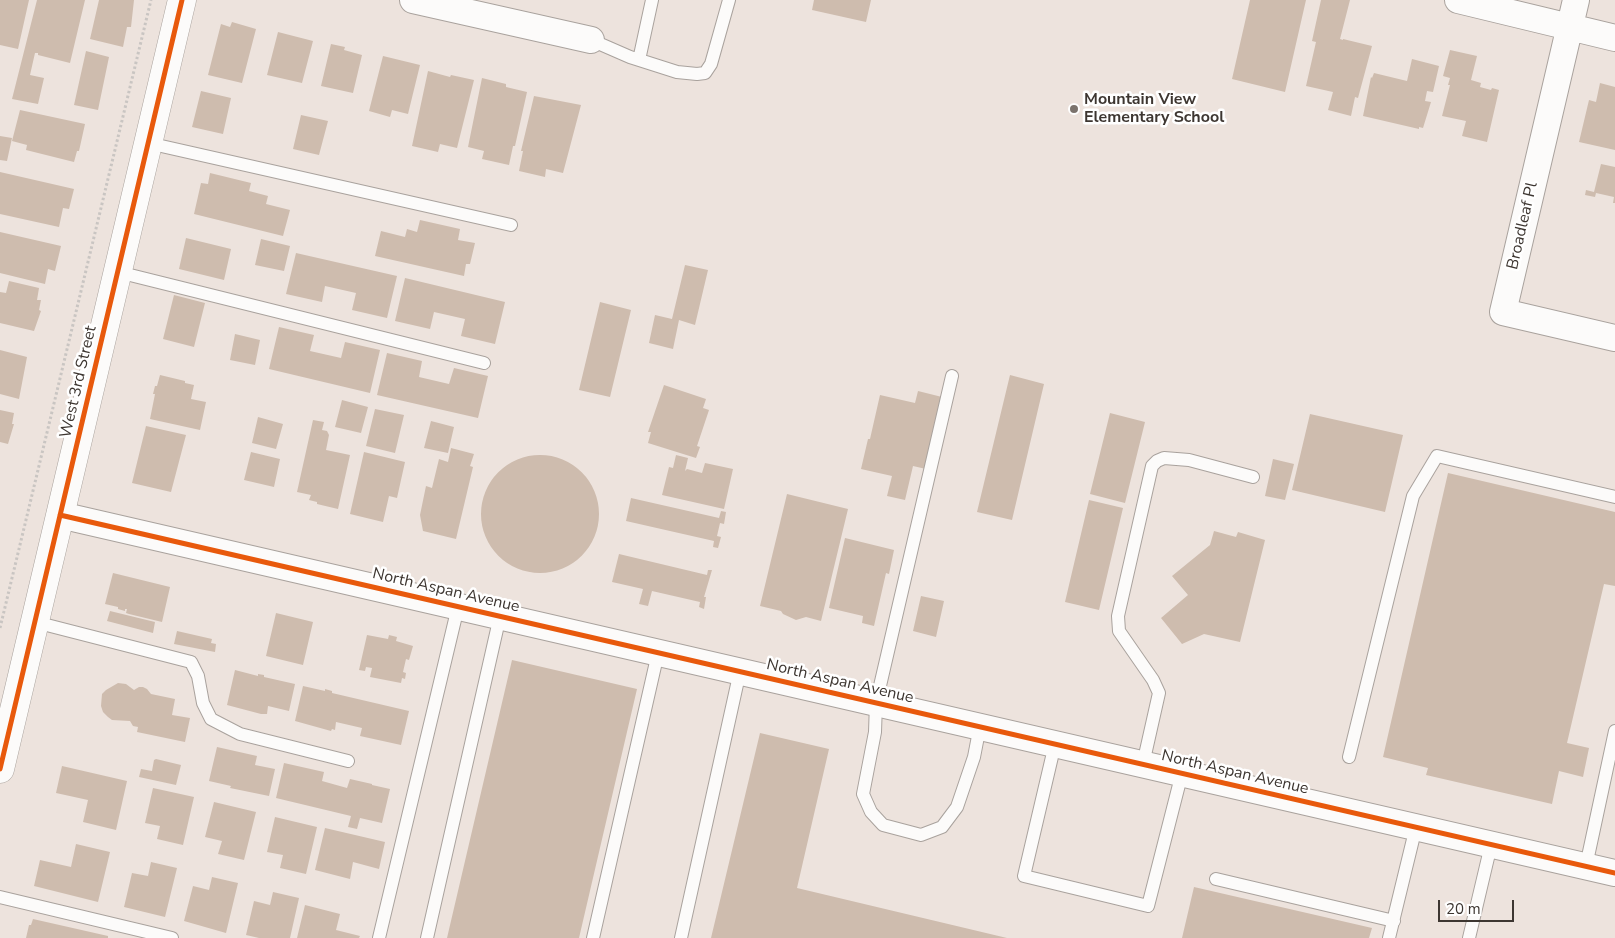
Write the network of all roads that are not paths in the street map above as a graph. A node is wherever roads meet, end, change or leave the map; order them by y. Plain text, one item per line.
1 (182, 0) edge
2 (413, 0) edge
3 (652, 0) edge
4 (729, 0) edge
5 (1458, 0) edge
6 (1576, 0) edge
7 (1570, 28) junction
8 (1615, 38) edge
9 (591, 40) joint
10 (638, 60) junction
11 (148, 143) junction
12 (511, 224) dead end
13 (118, 272) junction
14 (1615, 338) edge
15 (484, 364) dead end
16 (952, 376) dead end
17 (1253, 477) dead end
18 (1615, 497) edge
19 (60, 515) junction
20 (458, 606) junction
21 (500, 616) junction
22 (35, 622) junction
23 (658, 652) junction
24 (740, 672) junction
25 (876, 703) junction
26 (980, 726) junction
27 (1615, 732) edge
28 (1055, 744) junction
29 (1349, 757) dead end
30 (348, 761) dead end
31 (1143, 764) junction
32 (0, 769) edge
33 (1182, 773) junction
34 (1416, 827) junction
35 (1491, 845) junction
36 (1586, 866) junction
37 (1615, 873) edge
38 (1216, 879) dead end
39 (0, 897) edge
40 (1394, 920) junction
41 (172, 938) edge
42 (378, 938) edge
43 (427, 938) edge
44 (593, 938) edge
45 (681, 938) edge
46 (1389, 938) edge
47 (1469, 938) edge

1 - 11 street, West 3rd Street
2 - 9 street
3 - 10 lane
4 - 10 lane
5 - 7 street
6 - 7 street
7 - 8 street
7 - 14 street, Broadleaf Pl
9 - 10 lane
11 - 12 lane
11 - 13 street, West 3rd Street
13 - 15 lane
13 - 19 street, West 3rd Street
16 - 25 lane
17 - 31 lane
18 - 29 lane
19 - 20 street, North Aspan Avenue
19 - 22 street, West 3rd Street
20 - 21 street, North Aspan Avenue
20 - 42 lane
21 - 23 street, North Aspan Avenue
21 - 43 lane
22 - 30 lane
22 - 32 street, West 3rd Street
23 - 24 street, North Aspan Avenue
23 - 44 lane
24 - 25 street, North Aspan Avenue
24 - 45 lane
25 - 26 street, North Aspan Avenue
25 - 26 lane
26 - 28 street, North Aspan Avenue
27 - 36 lane
28 - 31 street, North Aspan Avenue
28 - 33 lane
31 - 33 street, North Aspan Avenue
33 - 34 street, North Aspan Avenue
34 - 35 street, North Aspan Avenue
34 - 40 lane
35 - 36 street, North Aspan Avenue
35 - 47 lane
36 - 37 street, North Aspan Avenue
38 - 40 lane
39 - 41 lane
40 - 46 lane

